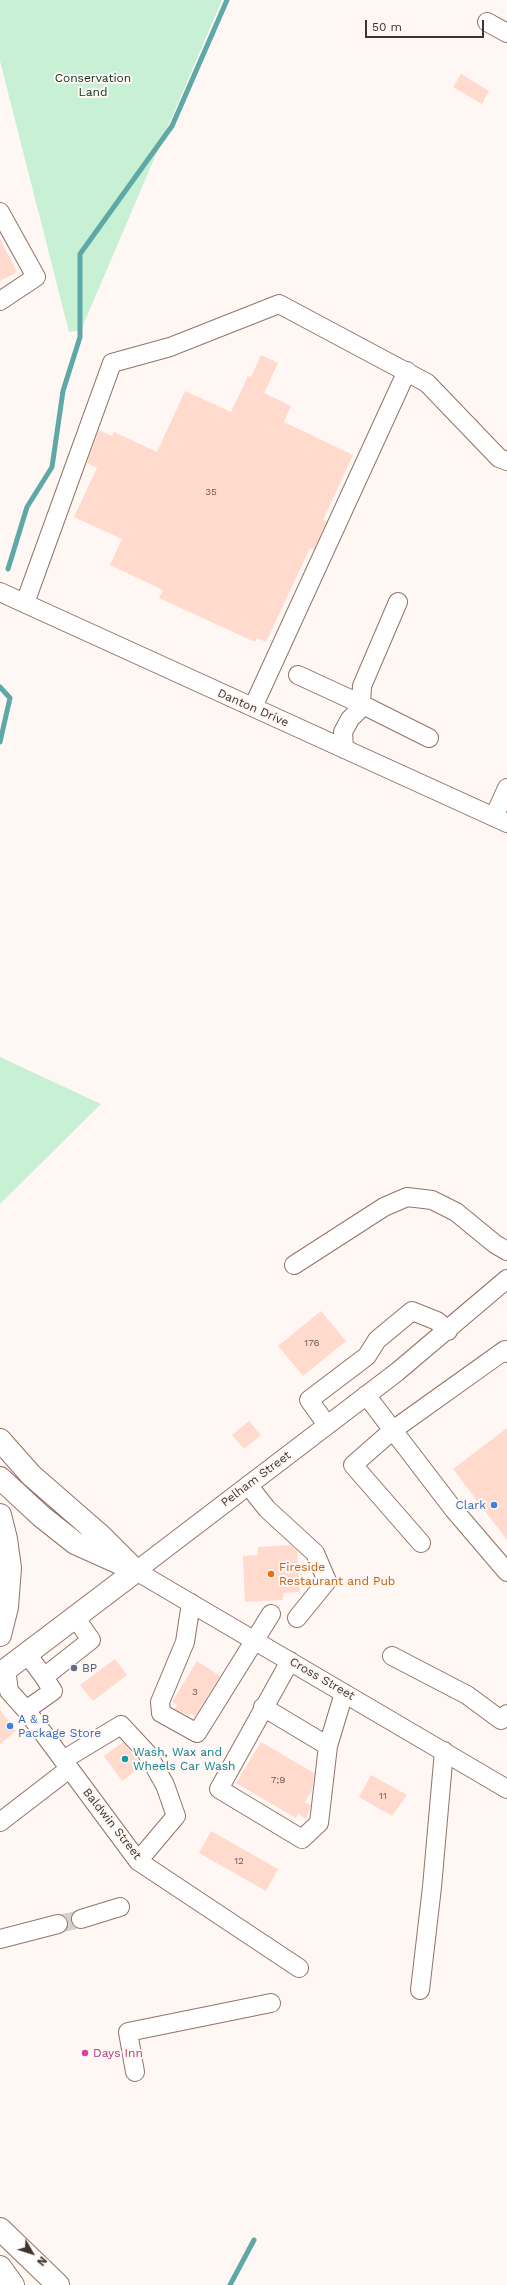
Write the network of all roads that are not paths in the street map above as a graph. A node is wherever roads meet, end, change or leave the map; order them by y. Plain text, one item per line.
1 (487, 22) dead end
2 (507, 33) edge
3 (0, 212) edge
4 (0, 301) edge
5 (406, 371) junction
6 (507, 461) edge
7 (0, 592) edge
8 (398, 602) dead end
9 (25, 603) junction
10 (298, 676) dead end
11 (253, 708) junction
12 (359, 708) junction
13 (429, 738) dead end
14 (344, 749) junction
15 (507, 788) edge
16 (500, 820) edge
17 (507, 1251) edge
18 (294, 1265) dead end
19 (505, 1284) edge
20 (448, 1330) junction
21 (507, 1352) edge
22 (366, 1395) junction
23 (327, 1425) junction
24 (393, 1430) junction
25 (0, 1440) edge
26 (0, 1478) edge
27 (248, 1485) junction
28 (0, 1515) edge
29 (421, 1543) dead end
30 (136, 1571) junction
31 (507, 1572) edge
32 (192, 1603) junction
33 (271, 1614) dead end
34 (75, 1617) junction
35 (297, 1618) dead end
36 (0, 1636) edge
37 (254, 1640) junction
38 (27, 1654) junction
39 (392, 1656) dead end
40 (290, 1661) junction
41 (3, 1672) edge
42 (44, 1677) junction
43 (344, 1693) junction
44 (263, 1707) junction
45 (26, 1710) junction
46 (507, 1714) edge
47 (328, 1746) junction
48 (444, 1751) junction
49 (66, 1765) junction
50 (507, 1789) edge
51 (0, 1822) edge
52 (138, 1861) junction
53 (120, 1907) dead end
54 (81, 1919) tunnel mouth
55 (58, 1924) tunnel mouth
56 (0, 1939) edge
57 (299, 1968) dead end
58 (420, 1990) dead end
59 (271, 2003) dead end
60 (135, 2072) dead end
61 (0, 2229) edge
62 (0, 2267) edge
63 (13, 2285) edge
64 (58, 2285) edge

1 - 2 street
3 - 4 street
5 - 6 street
5 - 9 street
5 - 11 street
7 - 9 street, Danton Drive
8 - 12 street
9 - 11 street, Danton Drive
10 - 12 street
11 - 14 street, Danton Drive
12 - 13 street
12 - 14 street
14 - 16 street, Danton Drive
15 - 16 street
17 - 18 street
19 - 20 street, Pelham Street
20 - 22 street, Pelham Street
20 - 23 street
21 - 24 street
22 - 23 street, Pelham Street
22 - 24 street
23 - 27 street, Pelham Street
24 - 29 street
24 - 31 street
25 - 30 main road
26 - 30 main road
27 - 30 street, Pelham Street
27 - 35 street
28 - 36 main road
30 - 32 street, Cross Street
30 - 34 main road, Pelham Street
32 - 37 street, Cross Street
32 - 37 street
33 - 37 street
34 - 38 main road, Pelham Street
34 - 42 street
37 - 40 street, Cross Street
38 - 41 main road, Pelham Street
38 - 42 street
39 - 46 street
40 - 43 street, Cross Street
40 - 44 street
41 - 45 street, Baldwin Street
42 - 45 street
43 - 47 street
43 - 48 street, Cross Street
44 - 47 street
44 - 47 street
45 - 49 street, Baldwin Street
48 - 50 street, Cross Street
48 - 58 street
49 - 51 street
49 - 52 street, Baldwin Street
49 - 52 street
52 - 57 street, Baldwin Street
53 - 54 street
55 - 56 street
59 - 60 street
61 - 64 main road
62 - 63 main road

